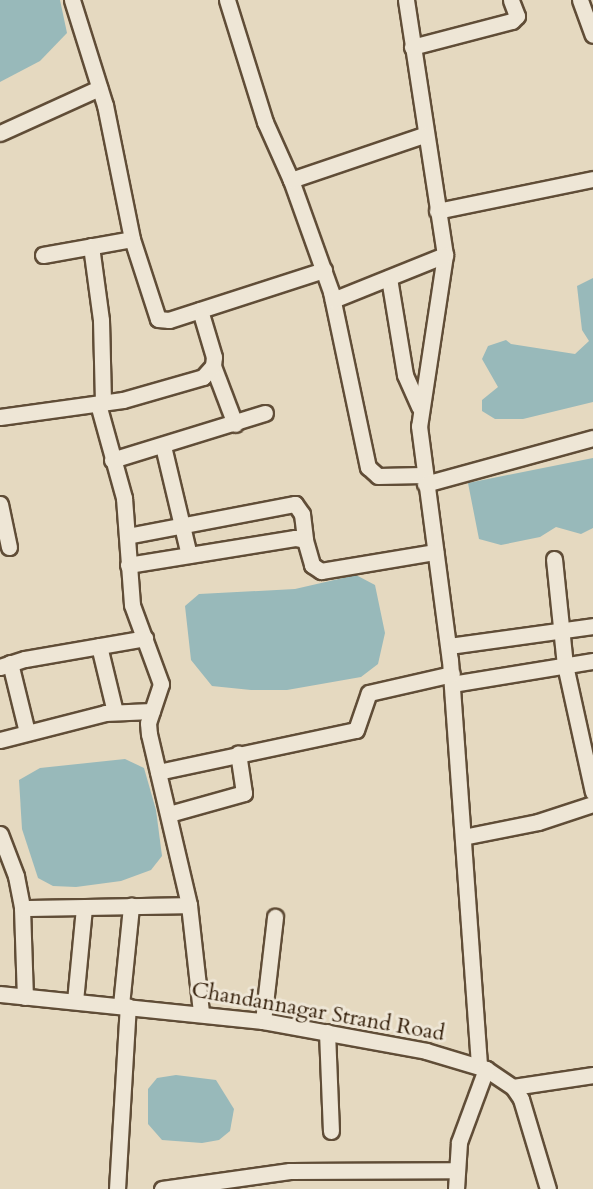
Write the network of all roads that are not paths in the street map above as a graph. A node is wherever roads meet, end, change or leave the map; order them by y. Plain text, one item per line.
1 (72, 0) edge
2 (227, 0) edge
3 (406, 0) edge
4 (511, 0) edge
5 (580, 0) edge
6 (593, 34) edge
7 (412, 47) junction
8 (99, 88) junction
9 (0, 133) edge
10 (424, 135) junction
11 (593, 179) edge
12 (291, 180) junction
13 (437, 211) junction
14 (132, 239) junction
15 (91, 246) junction
16 (43, 255) dead end
17 (445, 255) junction
18 (324, 270) junction
19 (389, 278) junction
20 (333, 300) junction
21 (200, 310) junction
22 (213, 366) junction
23 (100, 404) junction
24 (419, 407) junction
25 (265, 413) dead end
26 (0, 417) edge
27 (235, 424) junction
28 (593, 438) edge
29 (163, 446) junction
30 (112, 460) junction
31 (424, 480) junction
32 (0, 504) edge
33 (182, 525) junction
34 (127, 536) junction
35 (305, 540) junction
36 (9, 547) dead end
37 (435, 552) junction
38 (189, 555) junction
39 (554, 559) dead end
40 (128, 565) junction
41 (593, 626) edge
42 (561, 630) junction
43 (145, 638) junction
44 (99, 646) junction
45 (449, 646) junction
46 (593, 661) edge
47 (5, 665) edge
48 (565, 665) junction
49 (452, 679) junction
50 (152, 711) junction
51 (114, 712) junction
52 (27, 732) junction
53 (0, 740) edge
54 (238, 753) junction
55 (158, 772) junction
56 (593, 792) edge
57 (593, 804) edge
58 (169, 814) junction
59 (0, 834) edge
60 (463, 837) junction
61 (189, 905) junction
62 (131, 906) junction
63 (84, 907) junction
64 (22, 908) junction
65 (275, 917) dead end
66 (0, 994) edge
67 (24, 997) junction
68 (75, 1001) junction
69 (124, 1005) junction
70 (201, 1012) junction
71 (263, 1022) junction
72 (327, 1032) junction
73 (482, 1067) junction
74 (593, 1075) edge
75 (513, 1087) junction
76 (331, 1131) dead end
77 (456, 1170) junction
78 (227, 1184) edge
79 (117, 1189) edge
80 (162, 1189) edge
81 (456, 1189) edge
82 (548, 1189) edge

1 - 8 street
2 - 12 street
3 - 7 street
4 - 7 street
5 - 6 street
7 - 10 street
8 - 9 street
8 - 14 street
10 - 12 street
10 - 13 street
11 - 13 street
12 - 18 street
13 - 17 street
14 - 15 street
14 - 21 street
15 - 16 street
15 - 23 street
17 - 19 street
17 - 24 street
18 - 20 street
18 - 21 street
19 - 20 street
19 - 24 street
20 - 31 street
21 - 22 street
22 - 23 street
22 - 27 street
23 - 26 street
23 - 30 street
24 - 31 street
25 - 27 street
27 - 29 street
28 - 31 street
29 - 30 street
29 - 33 street
30 - 34 street
31 - 37 street
32 - 36 street
33 - 34 street
33 - 35 street
33 - 38 street
34 - 40 street
35 - 37 street
35 - 38 street
37 - 45 street
38 - 40 street
39 - 42 street
40 - 43 street
41 - 42 street
42 - 45 street
42 - 48 street
43 - 44 street
43 - 50 street
44 - 47 street
44 - 51 street
45 - 49 street
46 - 48 street
47 - 52 street
48 - 49 street
48 - 56 street
49 - 54 street
49 - 60 street
50 - 51 street
50 - 55 street
51 - 52 street
52 - 53 street
54 - 55 street
54 - 58 street
55 - 58 street
57 - 60 street
58 - 61 street
59 - 64 street
60 - 73 street
61 - 62 street
61 - 70 street
62 - 63 street
62 - 69 street
63 - 64 street
63 - 68 street
64 - 67 street
65 - 71 street
66 - 67 street, Chandannagar Strand Road
67 - 68 street, Chandannagar Strand Road
68 - 69 street, Chandannagar Strand Road
69 - 70 street, Chandannagar Strand Road
69 - 79 street
70 - 71 street, Chandannagar Strand Road
71 - 72 street, Chandannagar Strand Road
72 - 73 street, Chandannagar Strand Road
72 - 76 street
73 - 75 street, Chandannagar Strand Road
73 - 77 street
74 - 75 street
75 - 82 street, Chandannagar Strand Road
77 - 78 street
77 - 81 street
78 - 80 street

